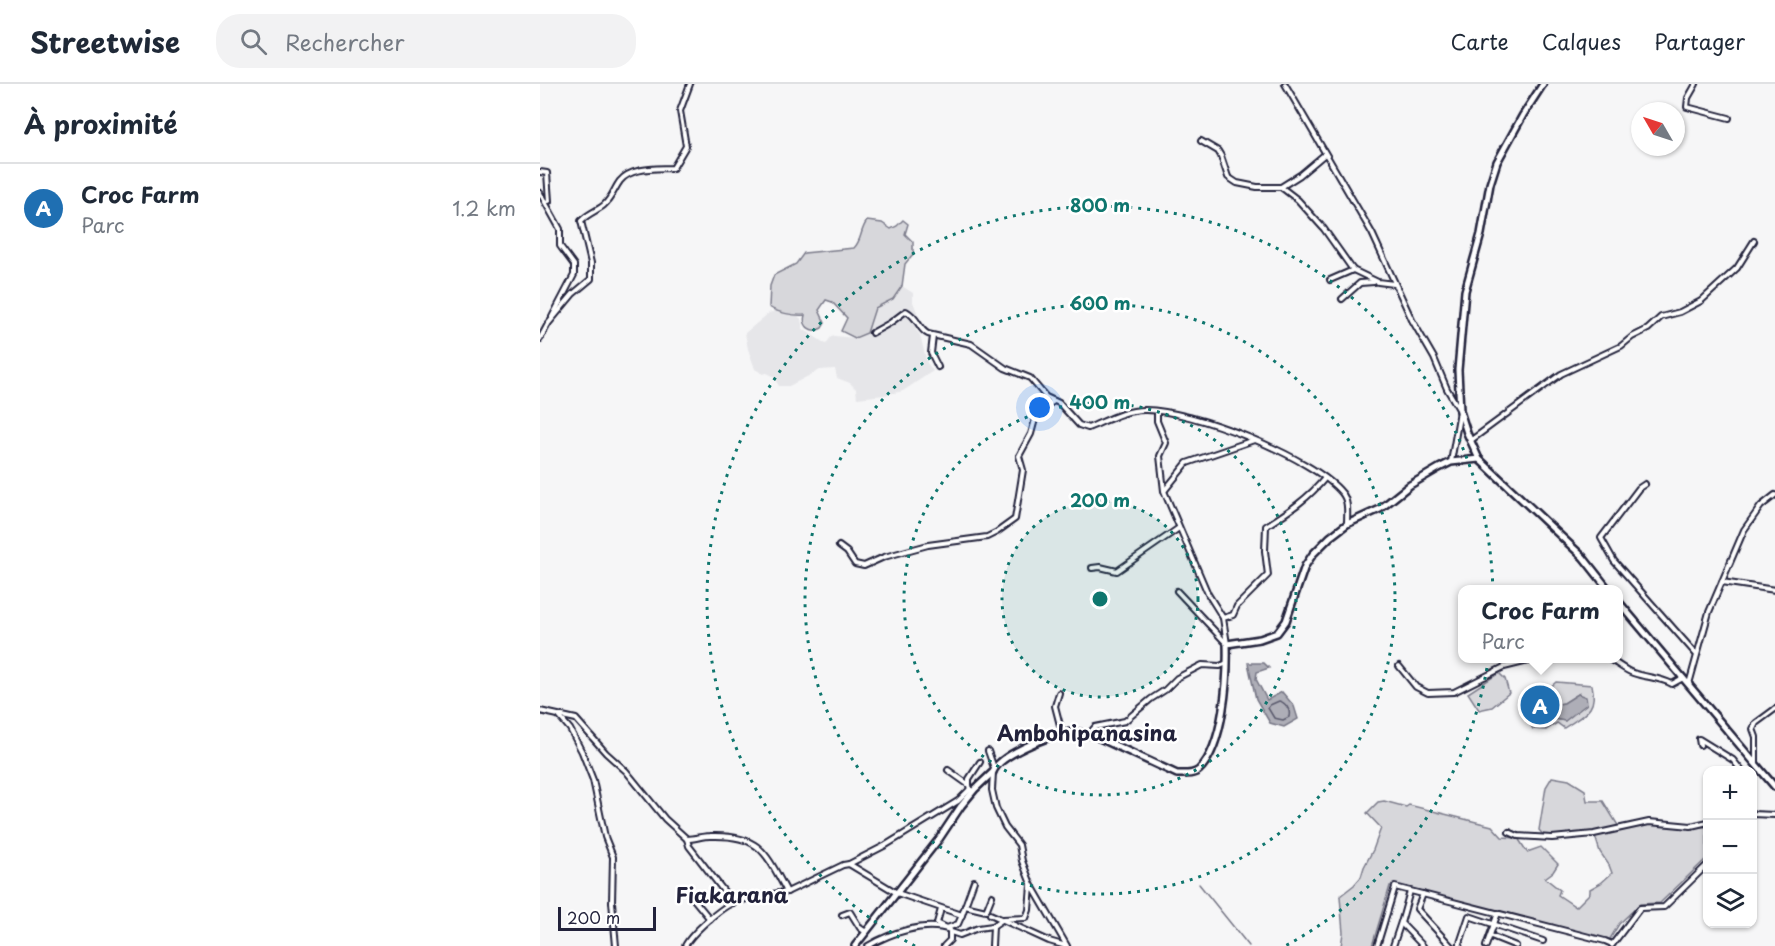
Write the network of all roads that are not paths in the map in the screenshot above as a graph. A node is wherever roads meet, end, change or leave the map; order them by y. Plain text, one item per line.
1 (690, 84) edge
2 (1285, 84) edge
3 (1543, 84) edge
4 (1696, 84) edge
5 (1729, 118) dead end
6 (1201, 141) dead end
7 (1325, 154) junction
8 (540, 172) edge
9 (1281, 187) junction
10 (540, 192) edge
11 (549, 201) dead end
12 (1754, 241) dead end
13 (1353, 270) junction
14 (1330, 280) dead end
15 (1378, 282) junction
16 (1395, 284) junction
17 (1342, 298) dead end
18 (548, 324) junction
19 (872, 333) dead end
20 (933, 336) junction
21 (540, 339) edge
22 (938, 367) dead end
23 (1055, 401) junction
24 (1157, 411) junction
25 (1460, 411) junction
26 (1254, 440) junction
27 (1470, 441) junction
28 (1479, 459) junction
29 (1451, 462) junction
30 (1325, 478) junction
31 (1645, 484) dead end
32 (1164, 491) junction
33 (1775, 495) edge
34 (1767, 501) junction
35 (1775, 503) edge
36 (1347, 524) junction
37 (1179, 528) junction
38 (839, 546) dead end
39 (1092, 568) dead end
40 (1722, 582) junction
41 (1605, 585) edge
42 (1775, 590) edge
43 (1177, 591) dead end
44 (1623, 607) edge
45 (1223, 618) junction
46 (1227, 644) junction
47 (1696, 654) junction
48 (1228, 663) junction
49 (1516, 663) edge
50 (1615, 663) edge
51 (1399, 666) dead end
52 (1683, 678) junction
53 (1688, 685) junction
54 (1059, 693) dead end
55 (1775, 709) edge
56 (540, 711) edge
57 (558, 715) junction
58 (1062, 734) junction
59 (1089, 734) junction
60 (1700, 745) dead end
61 (988, 751) dead end
62 (980, 762) dead end
63 (1756, 764) junction
64 (1737, 766) edge
65 (948, 770) dead end
66 (994, 770) junction
67 (1775, 787) edge
68 (970, 790) junction
69 (1757, 814) edge
70 (1775, 815) edge
71 (1703, 823) edge
72 (1509, 832) dead end
73 (687, 839) junction
74 (849, 864) junction
75 (1703, 868) edge
76 (974, 881) dead end
77 (1031, 884) junction
78 (686, 890) dead end
79 (1410, 891) junction
80 (787, 892) junction
81 (897, 893) junction
82 (1423, 894) junction
83 (992, 896) dead end
84 (733, 903) junction
85 (965, 906) junction
86 (941, 909) junction
87 (1498, 913) junction
88 (990, 914) dead end
89 (842, 915) dead end
90 (962, 915) junction
91 (710, 919) junction
92 (1004, 919) junction
93 (1401, 921) junction
94 (1493, 925) junction
95 (993, 926) junction
96 (946, 928) junction
97 (866, 932) junction
98 (951, 932) junction
99 (1491, 936) junction
100 (1543, 941) dead end
101 (948, 942) junction
102 (1612, 945) edge
103 (616, 946) edge
104 (685, 946) edge
105 (855, 946) edge
106 (868, 946) edge
107 (944, 946) edge
108 (954, 946) edge
109 (992, 946) edge
110 (1067, 946) edge
111 (1377, 946) edge
112 (1393, 946) edge
113 (1423, 946) edge
114 (1451, 946) edge
115 (1459, 946) edge
116 (1486, 946) edge
117 (1516, 946) edge

1 - 18 street
2 - 7 street
3 - 25 street
4 - 5 street
6 - 9 street
7 - 9 street
7 - 16 street
8 - 11 street
9 - 13 street
10 - 18 street
12 - 27 street
13 - 14 street
13 - 15 street
15 - 16 street
15 - 17 street
16 - 25 street
18 - 21 street
19 - 20 street
20 - 22 street
20 - 23 street
23 - 24 street
23 - 38 street
24 - 26 street
24 - 32 street
25 - 27 street
25 - 29 street
26 - 30 street
26 - 32 street
27 - 28 street
28 - 29 street
28 - 41 street
29 - 36 street
30 - 36 street
30 - 45 street
31 - 47 street
32 - 37 street
33 - 34 street
34 - 35 street
34 - 40 street
36 - 46 street
37 - 39 street
37 - 45 street
40 - 42 street
40 - 47 street
43 - 46 street
44 - 52 street
45 - 46 street
46 - 48 street
47 - 53 street
48 - 59 street
48 - 59 street
49 - 51 street
50 - 52 street
52 - 53 street
53 - 63 street
54 - 58 street
55 - 63 street
56 - 57 street
57 - 73 street
57 - 103 street
58 - 59 street
58 - 66 street
60 - 64 street
61 - 66 street
62 - 68 street
63 - 67 street
65 - 68 street
66 - 68 street
66 - 77 street
68 - 74 street
68 - 81 street
69 - 70 street
71 - 72 street
73 - 80 street
73 - 84 street
74 - 80 street
74 - 81 street
75 - 102 street
76 - 85 street
77 - 92 street
77 - 110 street
78 - 91 street
79 - 82 street
79 - 93 street
79 - 111 street
80 - 84 street
81 - 86 street
81 - 97 street
82 - 87 street
82 - 114 street
83 - 85 street
84 - 91 street
85 - 90 street
86 - 90 street
86 - 96 street
87 - 94 street
87 - 102 street
88 - 92 street
89 - 97 street
90 - 96 street
91 - 104 street
92 - 95 street
92 - 110 street
93 - 112 street
93 - 113 street
94 - 99 street
94 - 100 street
94 - 115 street
95 - 98 street
95 - 109 street
96 - 98 street
96 - 106 street
97 - 105 street
98 - 101 street
99 - 116 street
99 - 117 street
101 - 107 street
101 - 108 street

